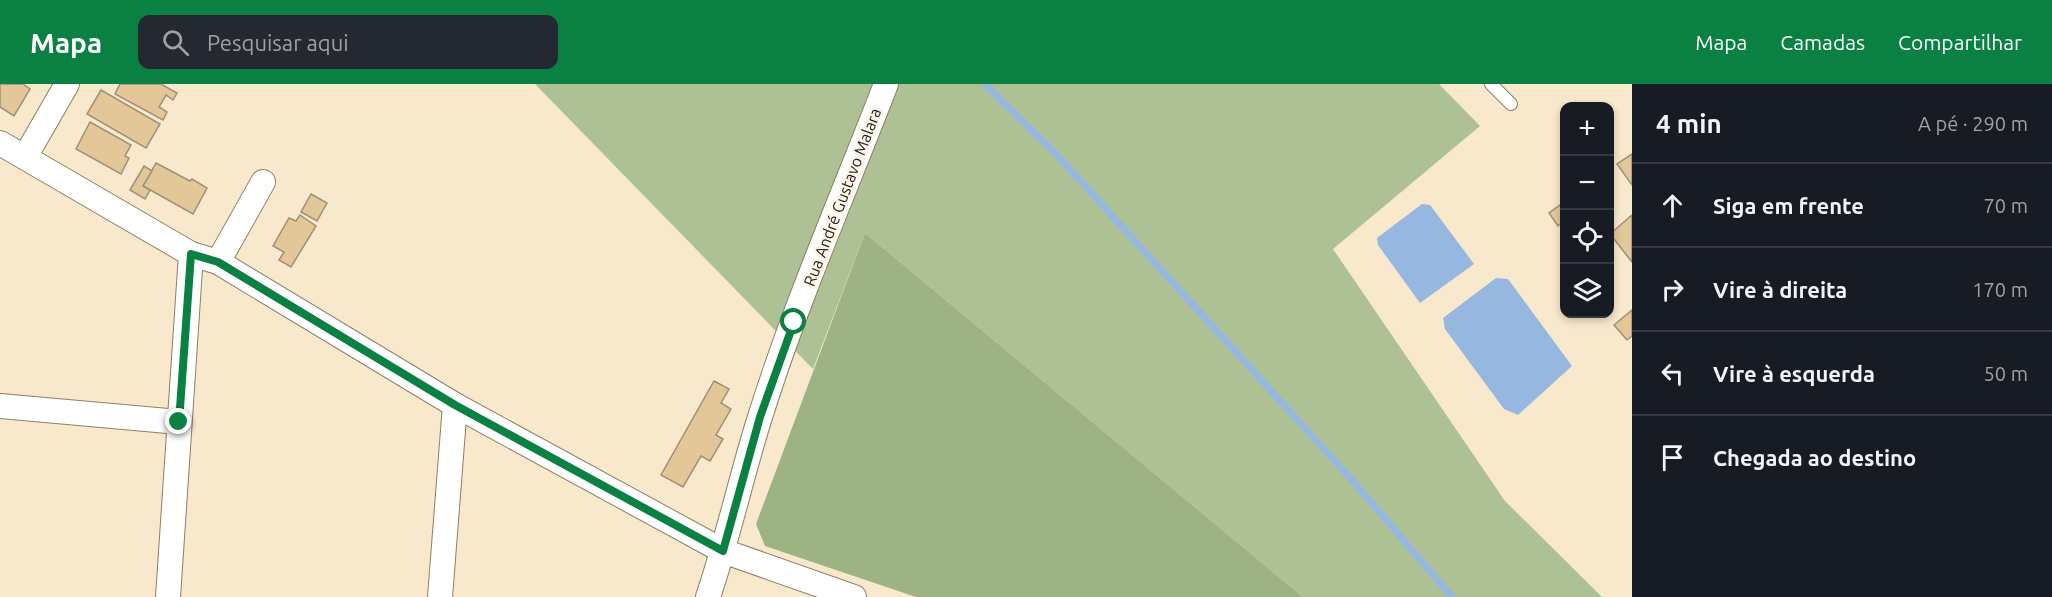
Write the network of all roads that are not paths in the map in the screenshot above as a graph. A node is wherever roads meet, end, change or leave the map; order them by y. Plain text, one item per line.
1 (67, 84) edge
2 (886, 84) edge
3 (1491, 84) edge
4 (1511, 104) dead end
5 (0, 143) edge
6 (25, 157) junction
7 (263, 182) dead end
8 (191, 254) junction
9 (218, 262) junction
10 (455, 405) junction
11 (0, 406) edge
12 (179, 422) junction
13 (723, 551) junction
14 (168, 597) edge
15 (440, 597) edge
16 (708, 597) edge
17 (854, 597) edge

1 - 6 street
2 - 13 street, Rua André Gustavo Malara
3 - 4 lane
5 - 6 street
6 - 8 street
7 - 9 street
8 - 9 street
8 - 12 street
9 - 10 street
10 - 13 street
10 - 15 street
11 - 12 street
12 - 14 street
13 - 16 street, Rua André Gustavo Malara
13 - 17 street

